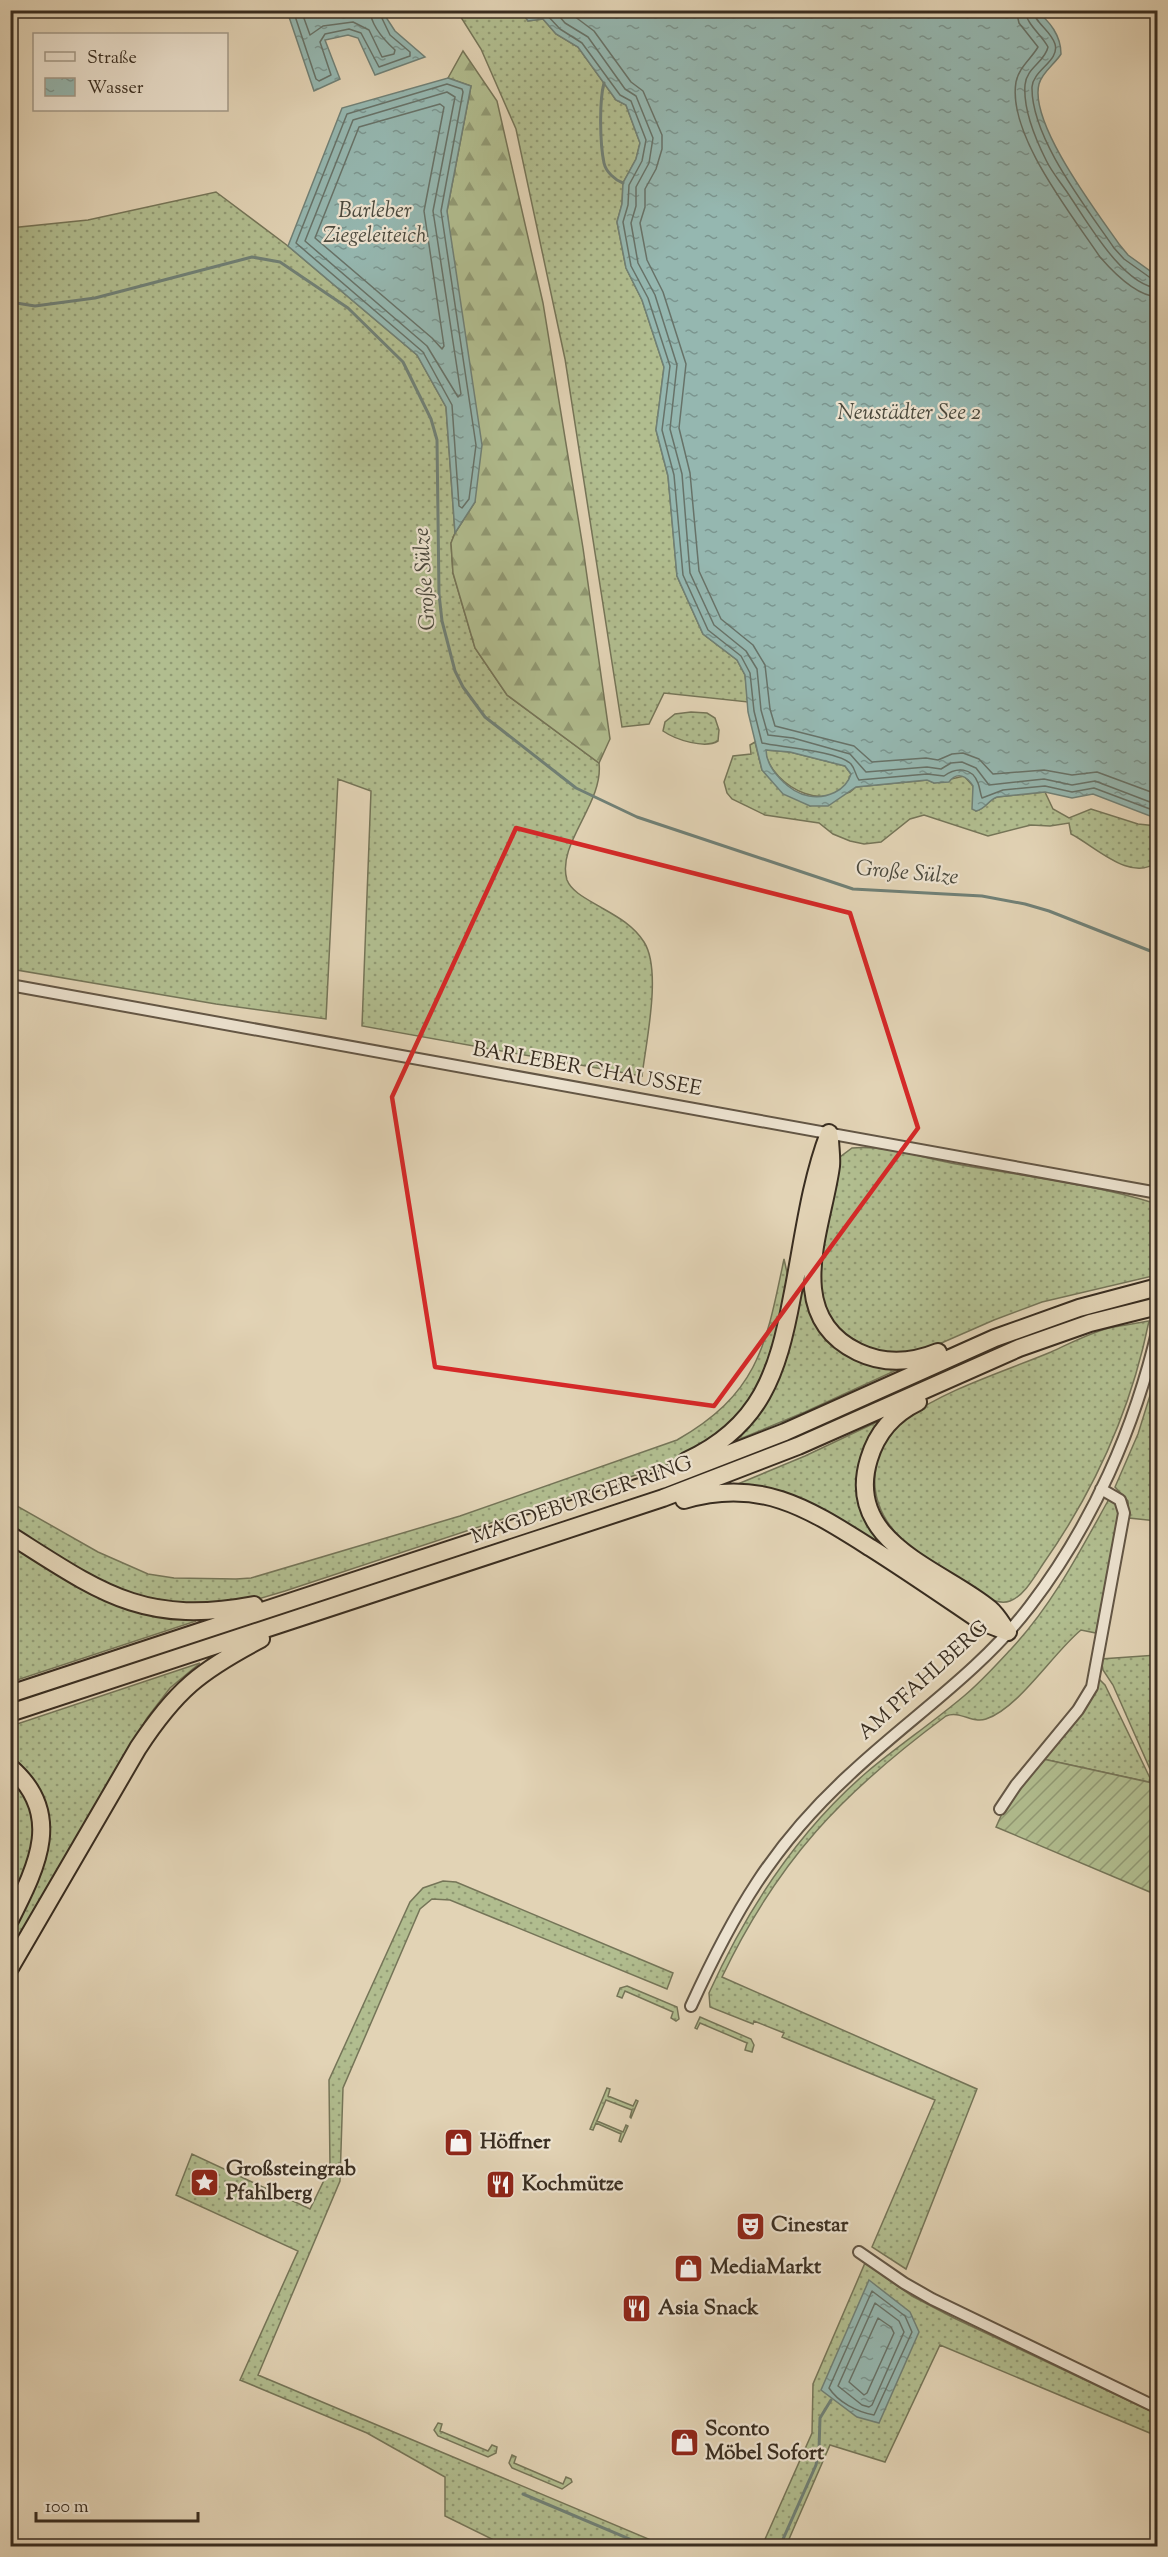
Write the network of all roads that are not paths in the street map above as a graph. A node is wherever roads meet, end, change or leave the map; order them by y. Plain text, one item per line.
1 (10, 985) edge
2 (829, 1133) junction
3 (1158, 1193) edge
4 (1158, 1287) edge
5 (1158, 1306) edge
6 (1158, 1328) edge
7 (995, 1338) junction
8 (968, 1369) junction
9 (1101, 1489) junction
10 (622, 1492) junction
11 (620, 1512) junction
12 (10, 1535) edge
13 (312, 1595) junction
14 (306, 1615) junction
15 (1008, 1632) junction
16 (10, 1695) edge
17 (10, 1713) edge
18 (10, 1767) edge
19 (1000, 1809) dead end
20 (10, 1920) edge
21 (10, 1968) edge
22 (691, 2006) dead end
23 (859, 2252) dead end
24 (1158, 2408) edge

1 - 2 street, BARLEBER CHAUSSEE
2 - 3 street, BARLEBER CHAUSSEE
2 - 7 highway
2 - 10 highway
4 - 7 highway, MAGDEBURGER RING
5 - 8 highway, MAGDEBURGER RING
6 - 9 street, AM PFAHLBERG
7 - 10 highway, MAGDEBURGER RING
8 - 11 highway, MAGDEBURGER RING
8 - 15 highway
9 - 15 street, AM PFAHLBERG
9 - 19 street
10 - 13 highway, MAGDEBURGER RING
11 - 14 highway, MAGDEBURGER RING
11 - 15 highway
12 - 13 highway
13 - 16 highway, MAGDEBURGER RING
14 - 17 highway, MAGDEBURGER RING
14 - 21 highway
15 - 22 street, AM PFAHLBERG
18 - 20 highway
23 - 24 street

